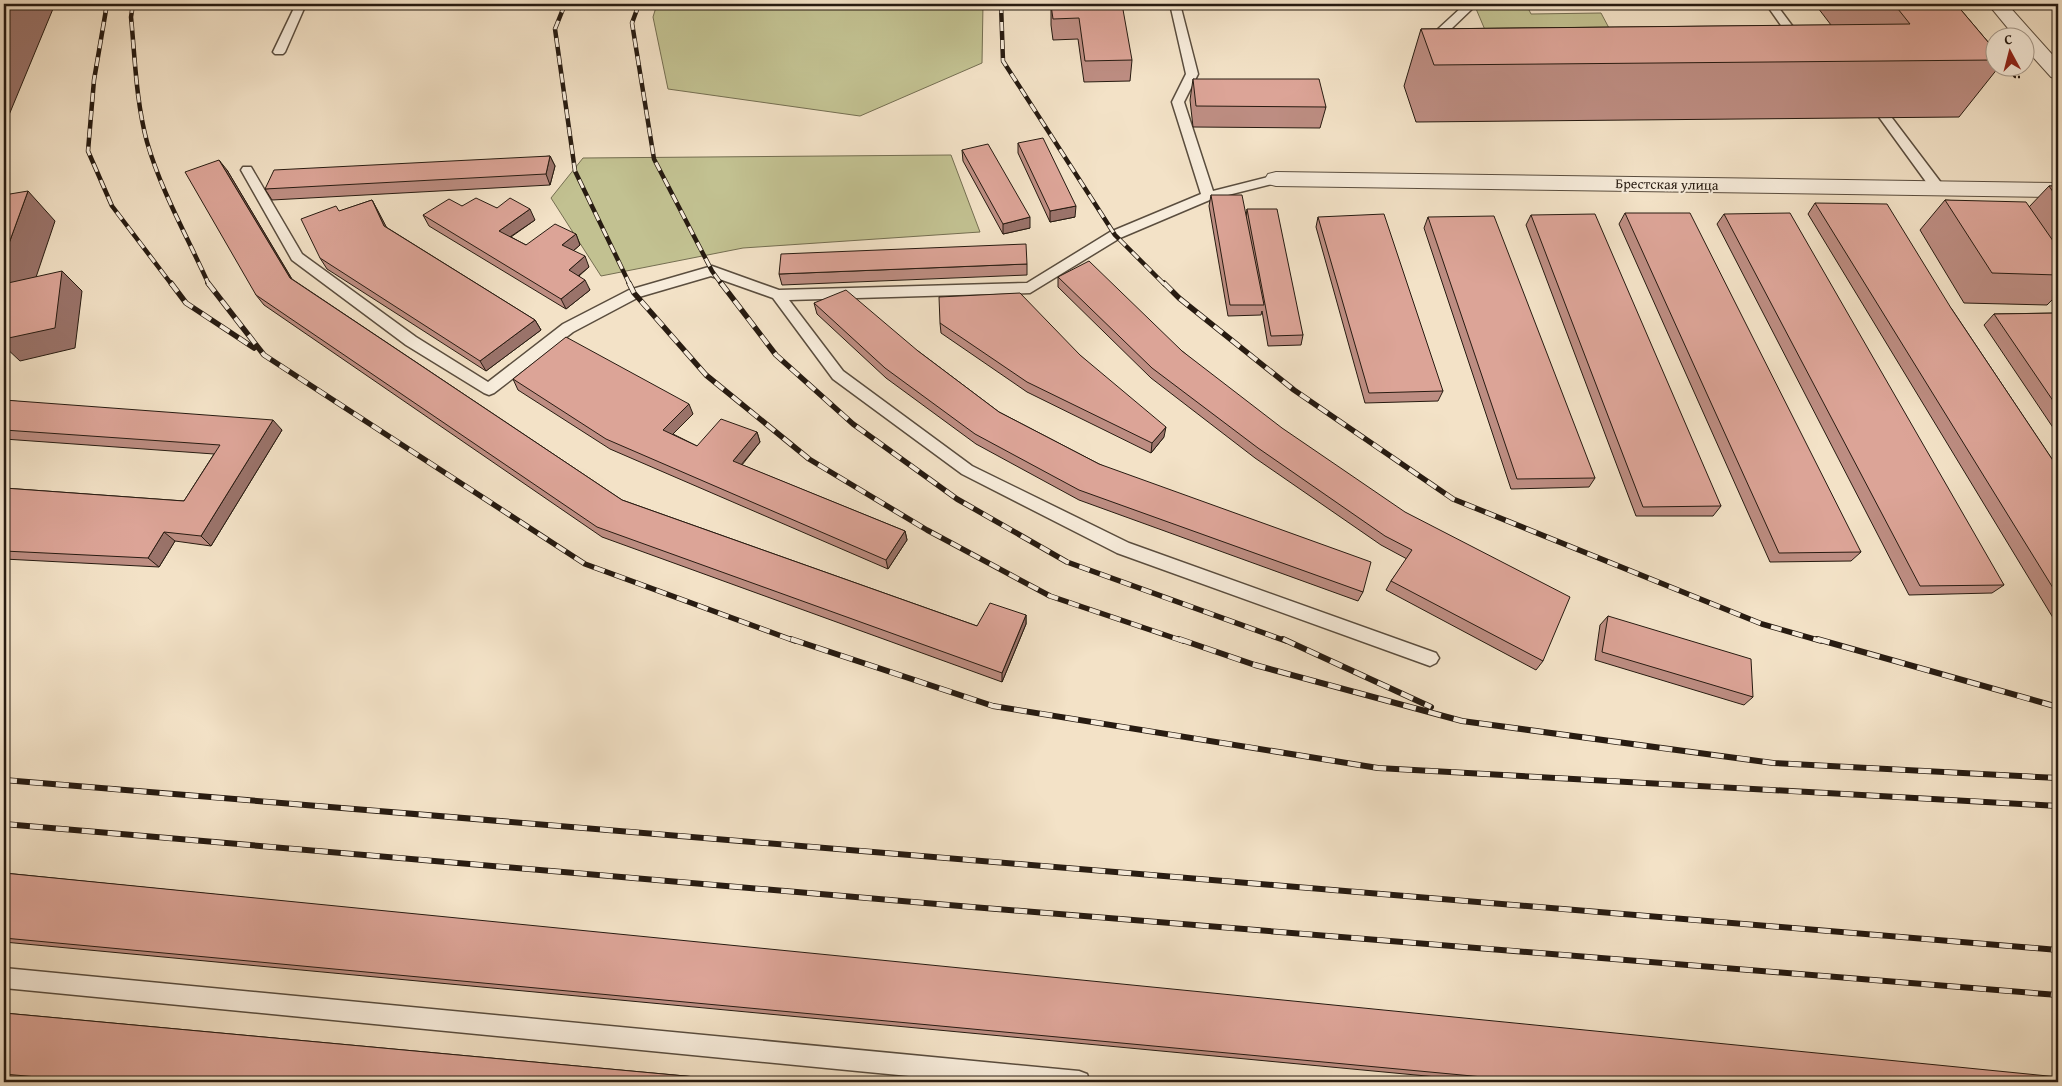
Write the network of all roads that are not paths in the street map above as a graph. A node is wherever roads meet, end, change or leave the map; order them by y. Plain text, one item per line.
1 (301, 4) edge
2 (1175, 4) edge
3 (1771, 4) edge
4 (1997, 4) edge
5 (1468, 8) dead end
6 (1793, 50) edge
7 (279, 52) dead end
8 (1464, 53) edge
9 (2058, 73) edge
10 (1886, 117) dead end
11 (247, 170) dead end
12 (1276, 179) joint
13 (1937, 187) junction
14 (2058, 190) edge
15 (1208, 196) junction
16 (778, 295) junction
17 (1430, 658) dead end
18 (4, 978) edge
19 (1079, 1082) edge

1 - 7 lane
2 - 15 lane
3 - 6 lane
4 - 9 street
5 - 8 lane
10 - 13 lane
11 - 16 lane
12 - 13 street, Брестская улица
12 - 15 lane
13 - 14 street, Брестская улица
15 - 16 lane
16 - 17 lane
18 - 19 lane

